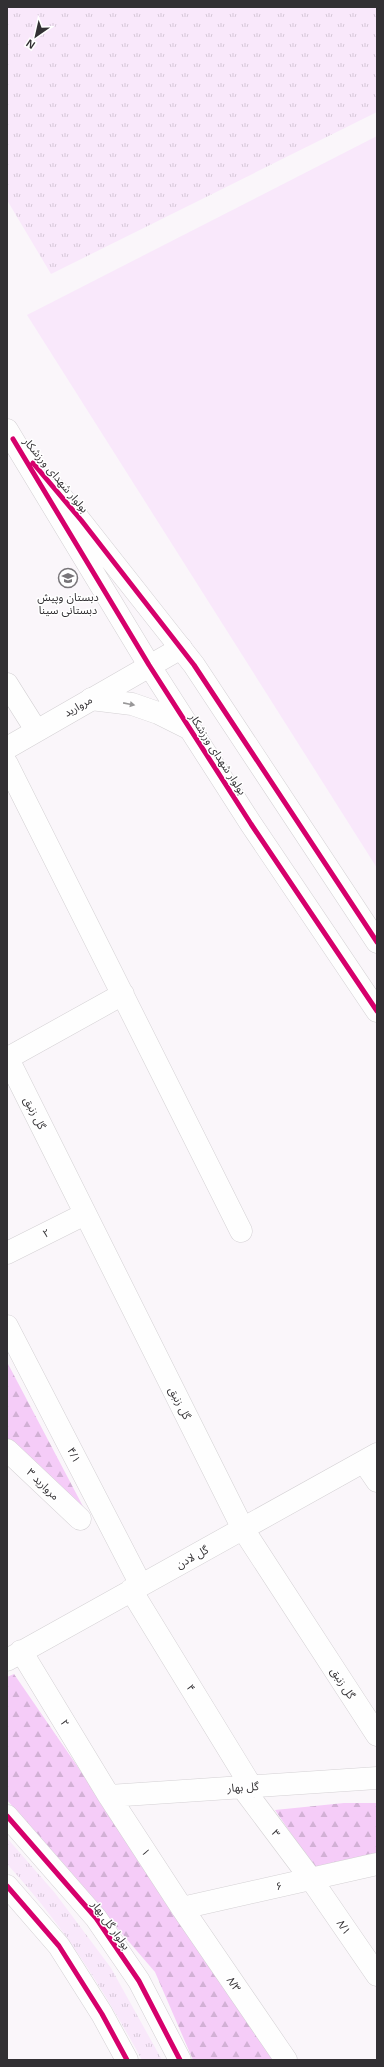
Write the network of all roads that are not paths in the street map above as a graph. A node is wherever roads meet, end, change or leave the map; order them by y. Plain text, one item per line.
1 (10, 434) edge
2 (181, 648) junction
3 (149, 666) junction
4 (7, 684) edge
5 (90, 699) junction
6 (36, 730) junction
7 (190, 730) junction
8 (7, 748) edge
9 (7, 764) edge
10 (377, 942) edge
11 (123, 994) junction
12 (377, 1011) edge
13 (7, 1058) edge
14 (85, 1214) junction
15 (241, 1230) dead end
16 (7, 1253) edge
17 (7, 1326) edge
18 (7, 1450) edge
19 (370, 1458) edge
20 (377, 1481) edge
21 (80, 1519) dead end
22 (243, 1529) junction
23 (136, 1588) junction
24 (14, 1655) edge
25 (377, 1735) edge
26 (377, 1778) edge
27 (246, 1787) junction
28 (110, 1796) junction
29 (7, 1816) edge
30 (377, 1864) edge
31 (310, 1879) junction
32 (7, 1886) edge
33 (182, 1908) junction
34 (377, 1975) edge
35 (127, 2060) edge
36 (180, 2060) edge
37 (286, 2060) edge

1 - 2 street, بولوار شهدای ورزشکار
1 - 3 street, بولوار شهدای ورزشکار
2 - 3 street, مروارید
2 - 10 street, بولوار شهدای ورزشکار
3 - 5 street, مروارید
3 - 7 street, بولوار شهدای ورزشکار
4 - 6 street
5 - 6 street, مروارید
5 -> 7 street
6 - 8 street, مروارید
7 - 12 street, بولوار شهدای ورزشکار
9 - 11 street
11 - 13 street
11 - 15 street
13 - 14 street, گل زنبق
14 - 16 street, ۲
14 - 22 street, گل زنبق
17 - 23 street, ۴/۱
18 - 21 street, مروارید ۳
19 - 20 street
19 - 22 street, گل لادن
22 - 23 street, گل لادن
22 - 25 street, گل زنبق
23 - 24 street, گل لادن
23 - 27 street, ۴
24 - 28 street, ۲
26 - 27 street, گل بهار
27 - 28 street, گل بهار
27 - 31 street, ۳
28 - 33 street, ۱
29 - 36 street, بولوار گل بهار
30 - 31 street, ۶
31 - 33 street, ۶
31 - 34 street, ۸/۱
32 - 35 street
33 - 37 street, ۸/۳

